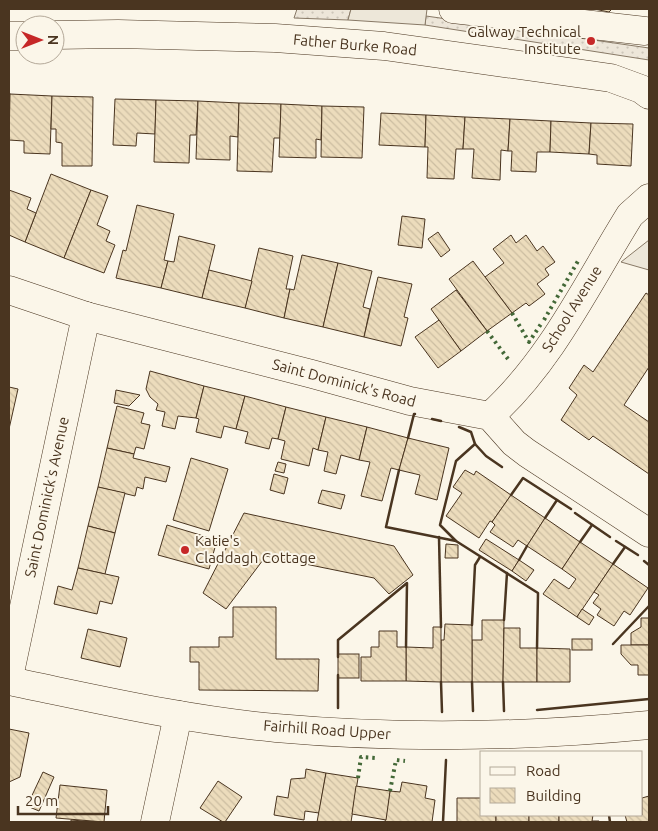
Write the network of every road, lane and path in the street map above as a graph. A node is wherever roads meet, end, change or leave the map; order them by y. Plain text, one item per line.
1 (453, 9) edge
2 (648, 30) edge
3 (65, 36) edge
4 (649, 95) edge
5 (649, 198) edge
6 (9, 290) edge
7 (86, 316) junction
8 (490, 416) junction
9 (649, 533) edge
10 (9, 677) edge
11 (9, 681) edge
12 (178, 715) junction
13 (649, 725) edge
14 (155, 822) edge

1 - 2 street
3 - 4 street, Father Burke Road
5 - 8 street, School Avenue
6 - 7 street, Saint Dominick's Road
7 - 8 street, Saint Dominick's Road
7 - 10 street, Saint Dominick's Avenue
8 - 9 street
11 - 12 street, Fairhill Road Upper
12 - 13 street, Fairhill Road Upper
12 - 14 street

